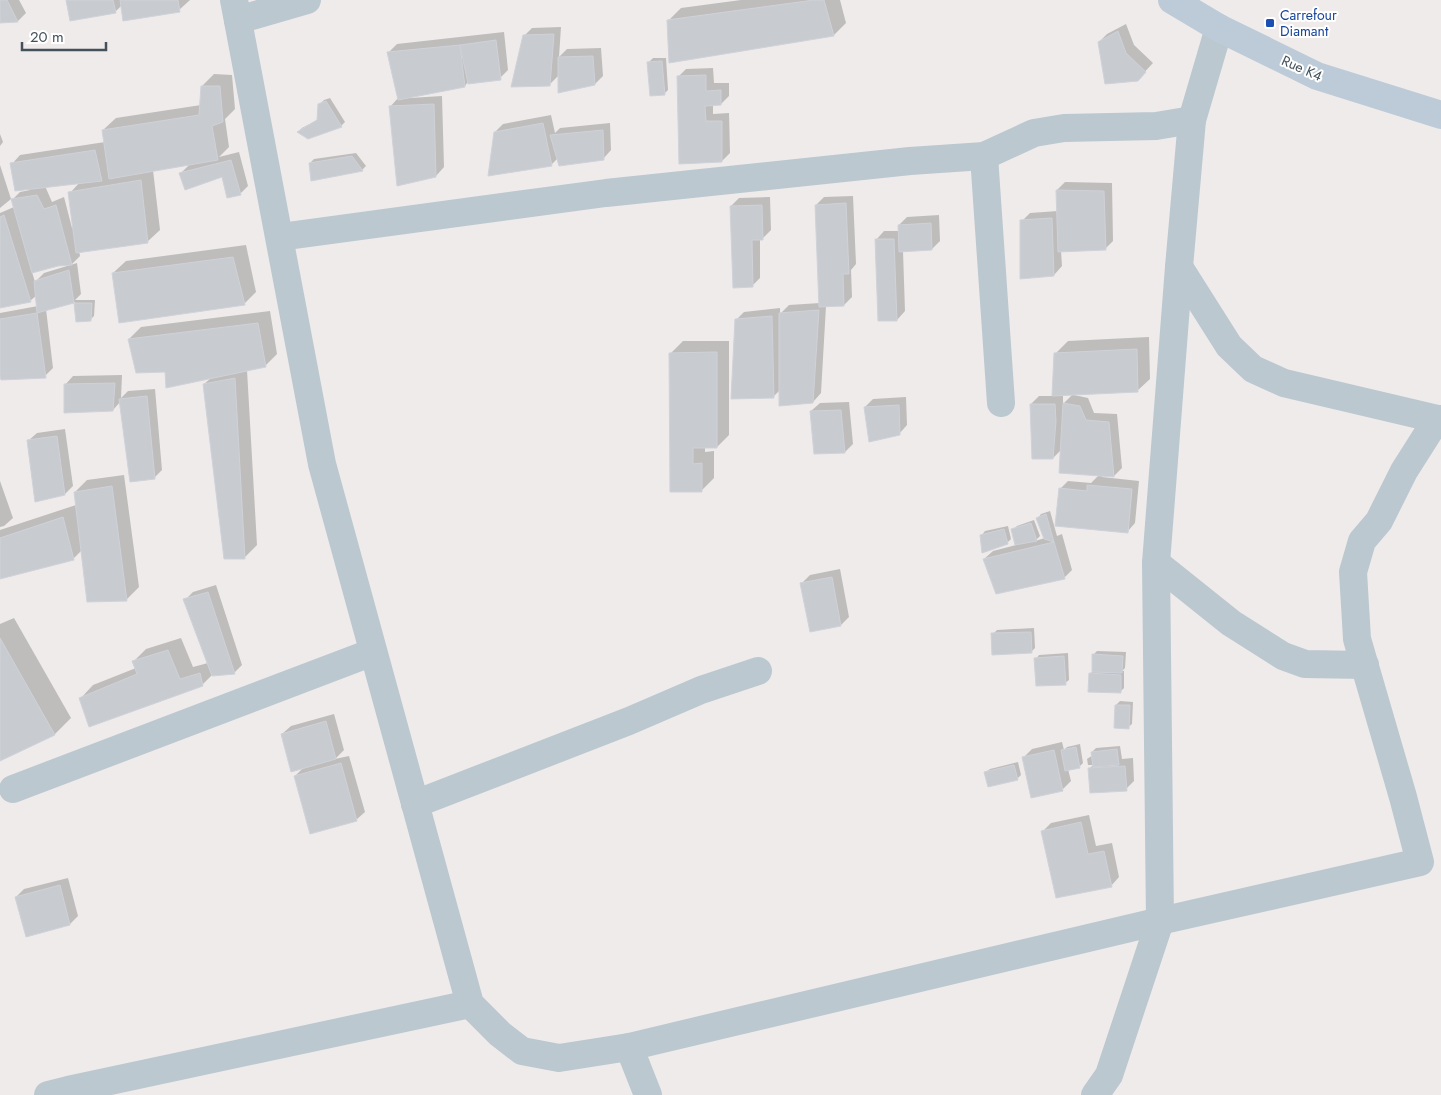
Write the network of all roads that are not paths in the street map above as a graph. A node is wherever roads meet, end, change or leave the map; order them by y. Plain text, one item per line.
1 (307, 0) edge
2 (1172, 0) edge
3 (236, 10) edge
4 (1219, 28) junction
5 (1441, 115) edge
6 (1192, 120) junction
7 (984, 156) junction
8 (280, 237) junction
9 (1179, 267) junction
10 (1001, 403) dead end
11 (1439, 419) edge
12 (1156, 563) junction
13 (373, 652) junction
14 (1365, 664) junction
15 (758, 671) dead end
16 (13, 789) dead end
17 (415, 804) junction
18 (1431, 861) edge
19 (1160, 921) junction
20 (470, 1004) junction
21 (629, 1047) junction
22 (48, 1095) edge
23 (648, 1095) edge
24 (1095, 1095) edge

1 - 3 street
2 - 4 street, Rue K4
3 - 8 street
4 - 5 street, Rue K4
4 - 6 street
6 - 7 street
6 - 9 street
7 - 8 street
7 - 10 street
8 - 13 street
9 - 11 street
9 - 12 street
11 - 14 street
12 - 14 street
12 - 19 street
13 - 16 street
13 - 17 street
14 - 18 street
15 - 17 street
17 - 20 street
18 - 19 street
19 - 21 street
19 - 24 street
20 - 21 street
20 - 22 street
21 - 23 street

